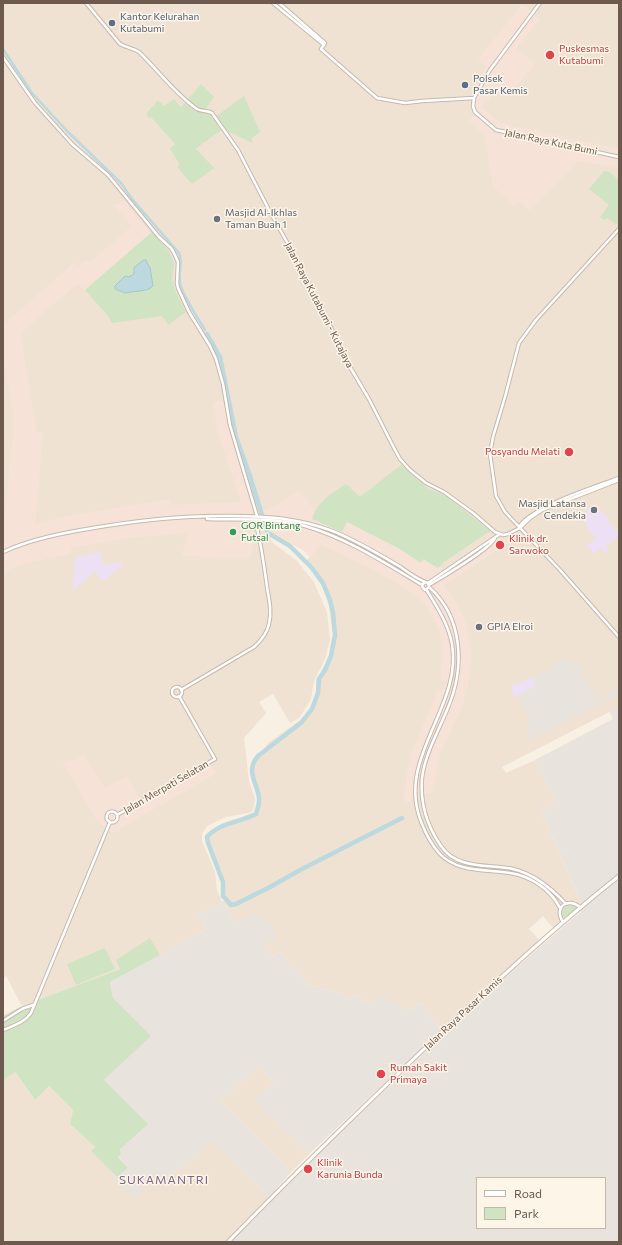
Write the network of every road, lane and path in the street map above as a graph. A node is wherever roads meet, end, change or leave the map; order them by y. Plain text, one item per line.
1 (86, 3) edge
2 (273, 3) edge
3 (278, 3) edge
4 (540, 3) edge
5 (325, 44) junction
6 (3, 57) edge
7 (474, 98) junction
8 (619, 157) edge
9 (619, 229) edge
10 (619, 479) edge
11 (208, 516) junction
12 (257, 516) junction
13 (255, 520) junction
14 (305, 522) junction
15 (304, 526) junction
16 (519, 528) junction
17 (500, 534) junction
18 (3, 552) edge
19 (379, 554) junction
20 (377, 558) junction
21 (428, 584) junction
22 (422, 585) junction
23 (426, 589) junction
24 (619, 637) edge
25 (181, 690) junction
26 (179, 696) junction
27 (117, 815) junction
28 (110, 822) junction
29 (619, 876) edge
30 (566, 903) junction
31 (560, 908) junction
32 (581, 908) junction
33 (564, 923) junction
34 (34, 1005) junction
35 (3, 1021) edge
36 (3, 1030) edge
37 (228, 1242) edge

1 - 17 street, Jalan Raya Kutabumi - Kutajaya
2 - 5 street
3 - 5 street
4 - 7 street
5 - 7 street
6 - 12 street
7 - 8 street, Jalan Raya Kuta Bumi
9 - 16 street
10 - 16 street
11 - 12 street
11 - 13 street
11 - 18 street
12 - 14 street
13 - 15 street
13 - 25 street
14 - 15 street
14 - 19 street
15 - 20 street
16 - 17 street
16 - 24 street
17 - 21 street
19 - 20 street
19 - 21 street
20 - 22 street
21 - 22 street
21 - 23 street
21 - 30 street
22 - 23 street
23 - 31 street
25 - 26 street
25 - 26 street
26 - 27 street, Jalan Merpati Selatan
27 - 28 street
27 - 28 street
28 - 34 street
29 - 32 main road, Jalan Raya Pasar Kamis
30 - 31 street
30 - 32 street
31 - 33 street
32 - 33 main road, Jalan Raya Pasar Kamis
33 - 37 main road, Jalan Raya Pasar Kamis
34 - 35 street
34 - 36 street

